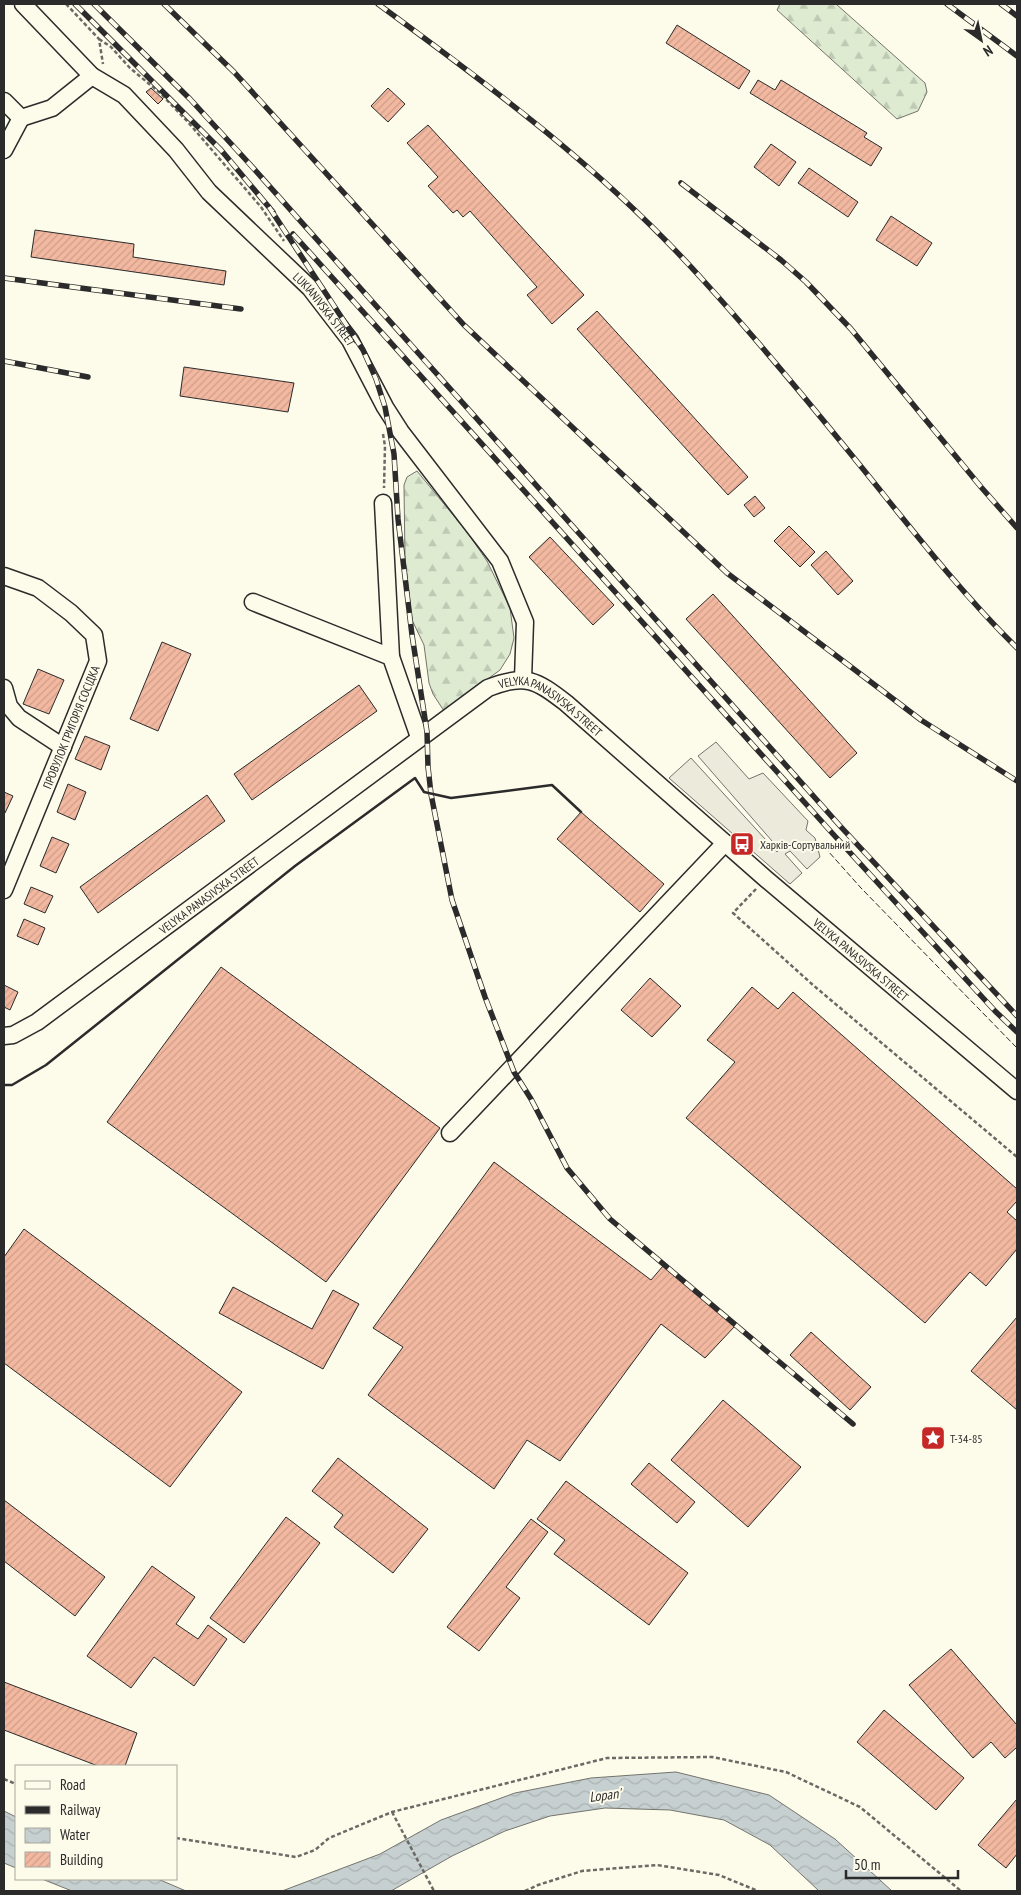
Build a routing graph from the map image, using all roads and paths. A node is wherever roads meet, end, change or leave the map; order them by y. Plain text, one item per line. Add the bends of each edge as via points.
1 (23, 4) edge
2 (66, 4) edge
3 (99, 39) junction
4 (98, 73) junction
5 (4, 102) edge
6 (20, 118) junction
7 (4, 150) edge
8 (287, 244) dead end
9 (382, 429) dead end
10 (383, 503) joint
11 (4, 576) edge
12 (254, 602) dead end
13 (391, 657) junction
14 (523, 679) junction
15 (4, 688) edge
16 (419, 737) junction
17 (63, 747) junction
18 (725, 843) junction
19 (759, 886) dead end
20 (4, 890) edge
21 (4, 1036) edge
22 (1017, 1092) edge
23 (450, 1133) dead end
24 (1017, 1157) edge
25 (392, 1812) junction
26 (178, 1838) edge
27 (434, 1891) edge
28 (525, 1891) edge
29 (758, 1891) edge
30 (961, 1891) edge

1 - 4 street, LUKIANIVSKA STREET
2 - 3 path
3 - 4 path
3 - 8 path via 112,47 193,128 261,207
4 - 6 street via 52,108
4 - 14 street, LUKIANIVSKA STREET via 124,95 176,150 209,192 310,288 350,340 401,432 500,561 525,622
5 - 6 street
6 - 7 street
9 - 10 path via 385,446
10 - 13 street
11 - 17 street, ПРОВУЛОК ГРИГОРІЯ СОСІДКА via 38,588 94,635 98,661
12 - 13 street
13 - 16 street
14 - 16 street, VELYKA PANASIVSKA STREET via 505,681 488,688
14 - 18 street, VELYKA PANASIVSKA STREET via 541,685 566,703
15 - 17 street via 9,706 19,718
16 - 21 street, VELYKA PANASIVSKA STREET via 37,1022 13,1035
17 - 20 street, ПРОВУЛОК ГРИГОРІЯ СОСІДКА
18 - 22 street, VELYKA PANASIVSKA STREET
18 - 23 street
19 - 24 path via 733,913
25 - 26 path via 329,1838 315,1850 296,1857
25 - 27 path
25 - 30 path via 607,1758 712,1757 786,1772 860,1807
28 - 29 path via 582,1871 657,1865 719,1875

